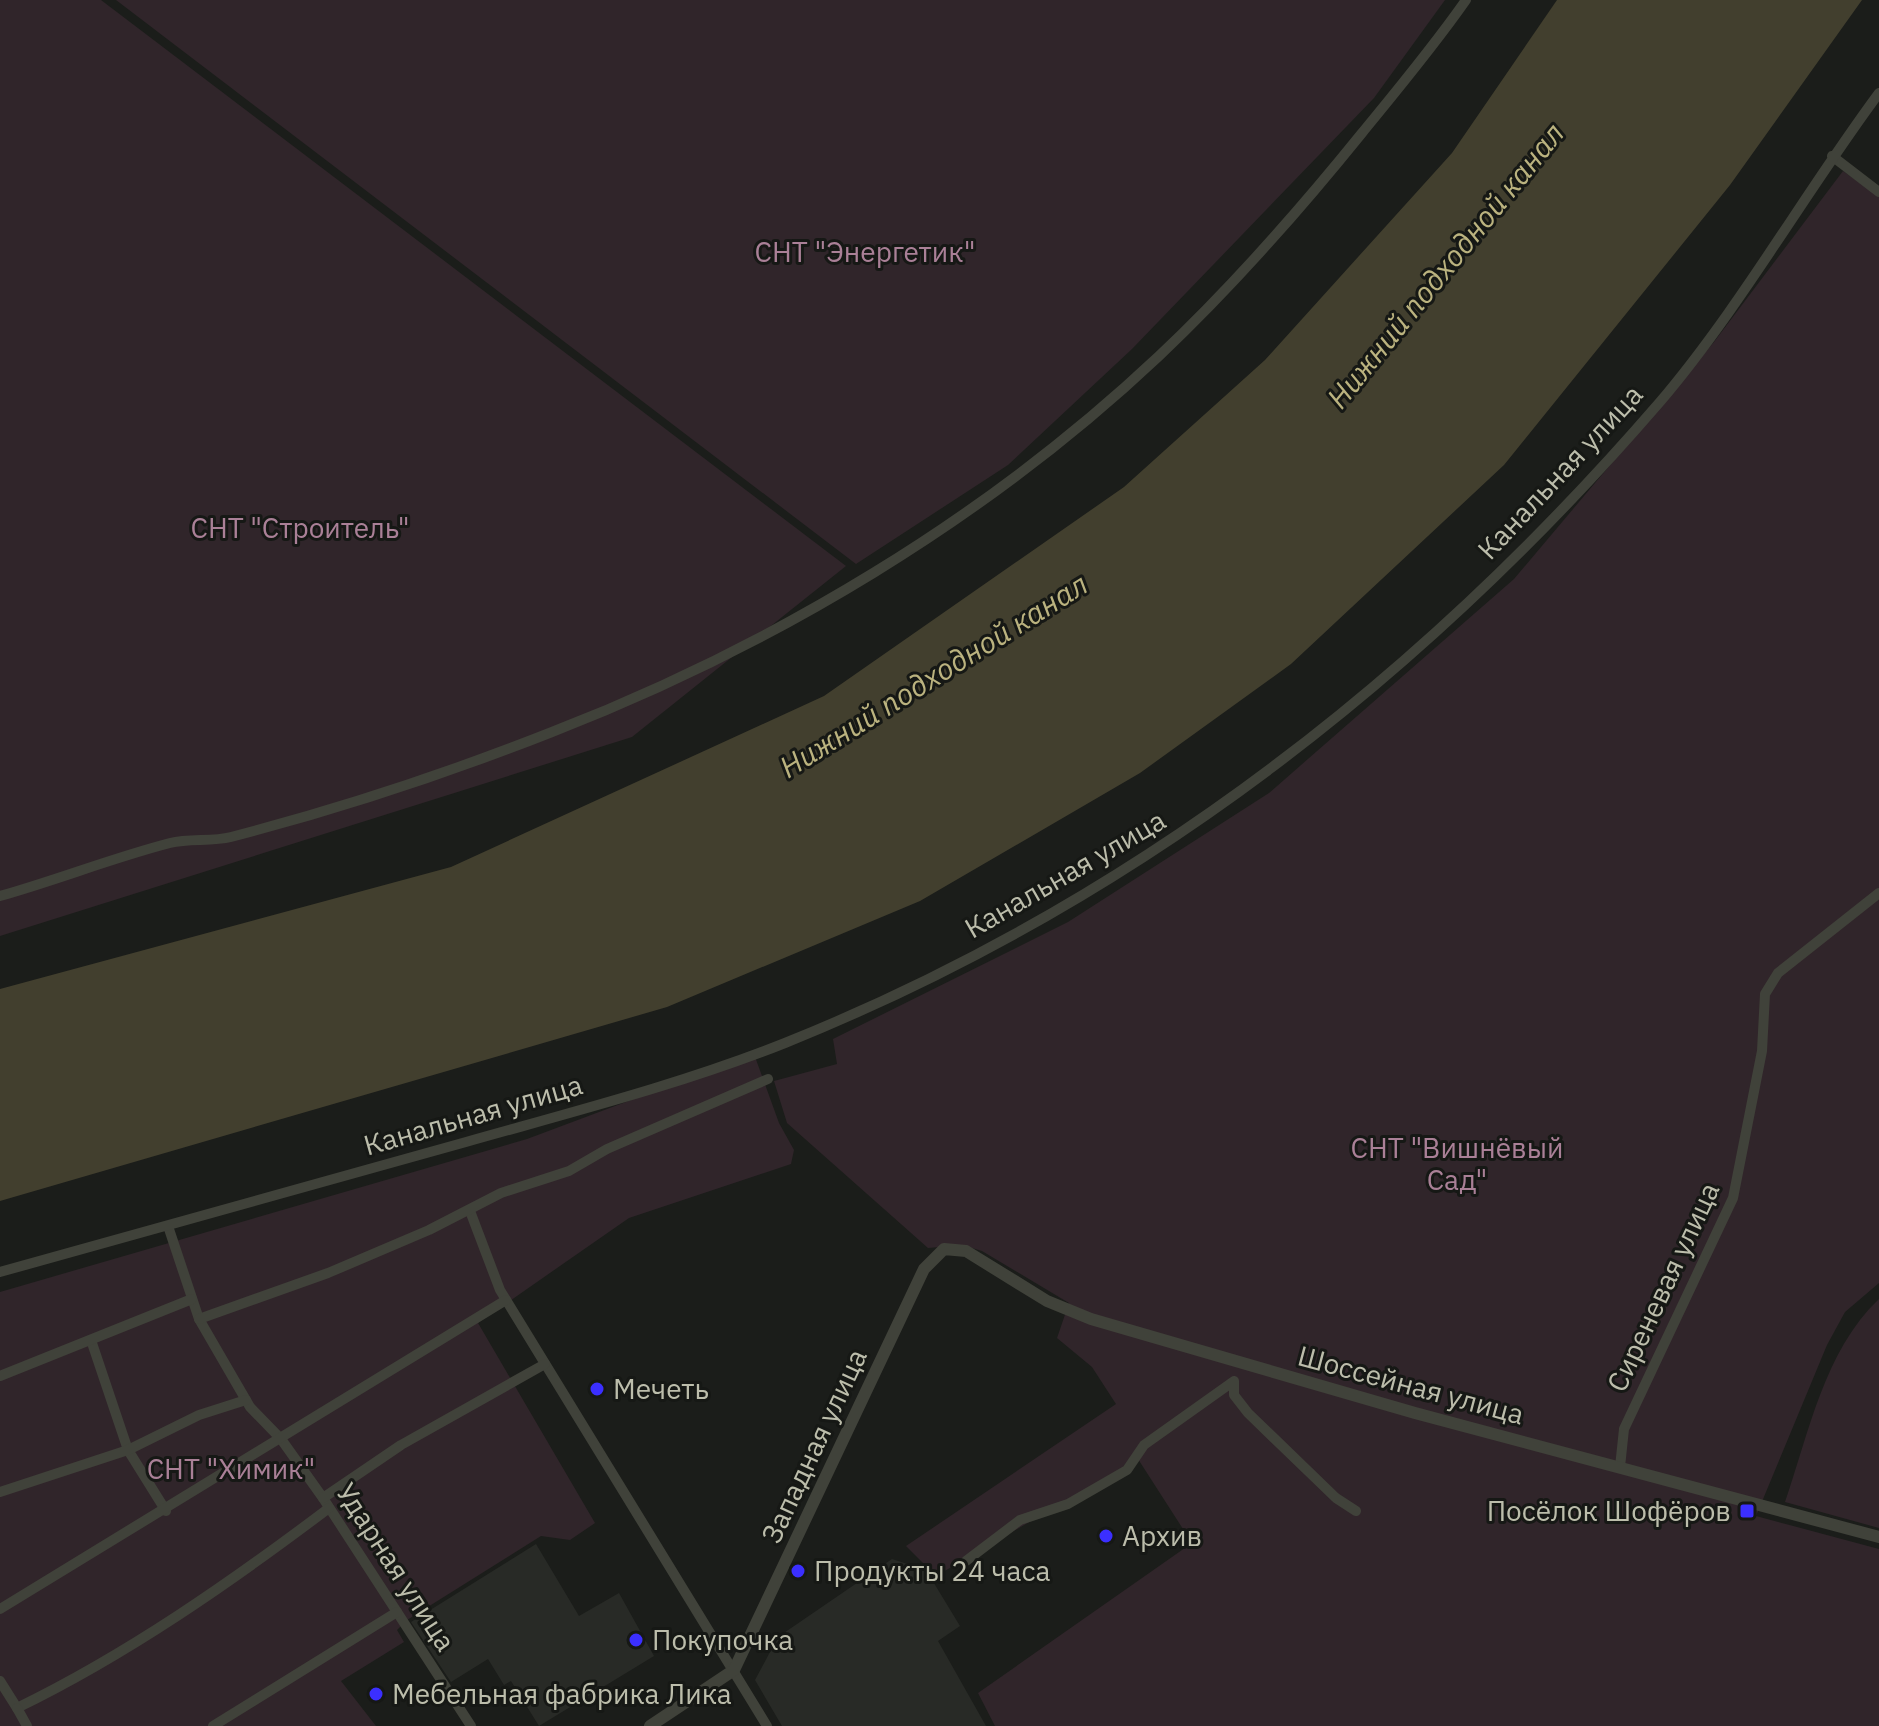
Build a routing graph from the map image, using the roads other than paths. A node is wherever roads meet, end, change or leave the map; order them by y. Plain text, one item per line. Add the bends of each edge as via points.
1 (1466, 0) edge
2 (1879, 93) edge
3 (1832, 156) junction
4 (1879, 192) edge
5 (1879, 893) edge
6 (0, 896) edge
7 (768, 1079) dead end
8 (470, 1211) junction
9 (168, 1226) junction
10 (944, 1249) joint
11 (0, 1272) edge
12 (192, 1299) junction
13 (506, 1300) junction
14 (199, 1319) junction
15 (91, 1340) junction
16 (545, 1364) junction
17 (1242, 1364) junction
18 (0, 1376) edge
19 (1234, 1381) junction
20 (246, 1400) junction
21 (281, 1439) junction
22 (128, 1450) junction
23 (1620, 1467) junction
24 (0, 1492) edge
25 (326, 1503) junction
26 (166, 1511) junction
27 (1356, 1511) dead end
28 (1879, 1537) edge
29 (966, 1561) dead end
30 (0, 1609) edge
31 (397, 1612) junction
32 (734, 1670) junction
33 (0, 1681) edge
34 (17, 1708) junction
35 (27, 1726) edge
36 (213, 1726) edge
37 (471, 1726) edge
38 (650, 1726) edge
39 (767, 1726) edge

1 - 6 street via 1290,222 1157,358 1056,444 887,563 734,649 548,734 237,836 170,843
2 - 3 street, Канальная улица
3 - 4 street
3 - 9 street, Канальная улица via 1665,396 1512,561 1315,736 1150,855 979,954 777,1047 613,1100
5 - 23 street, Сиреневая улица via 1778,973 1766,989 1762,1051 1739,1180 1624,1429
7 - 8 street
8 - 13 street
8 - 14 street via 328,1273
9 - 11 street, Канальная улица
9 - 12 street, Ударная улица
10 - 17 street, Шоссейная улица via 974,1254 1047,1301 1091,1319
10 - 32 street, Западная улица via 924,1269
12 - 14 street, Ударная улица
12 - 15 street
13 - 16 street
13 - 21 street
14 - 20 street, Ударная улица
15 - 18 street
15 - 22 street
16 - 25 street via 401,1445
16 - 32 street
17 - 19 street
17 - 23 street, Шоссейная улица
19 - 27 street via 1234,1395 1248,1413
19 - 29 street via 1144,1445 1127,1470 1068,1504 1020,1520
20 - 21 street, Ударная улица
20 - 22 street via 199,1415
21 - 25 street, Ударная улица
21 - 26 street
22 - 24 street
22 - 26 street
23 - 28 street, Шоссейная улица
25 - 31 street, Ударная улица
25 - 34 street via 251,1566
26 - 30 street
31 - 36 street
31 - 37 street, Ударная улица
32 - 38 street
32 - 39 street
33 - 34 street
34 - 35 street

